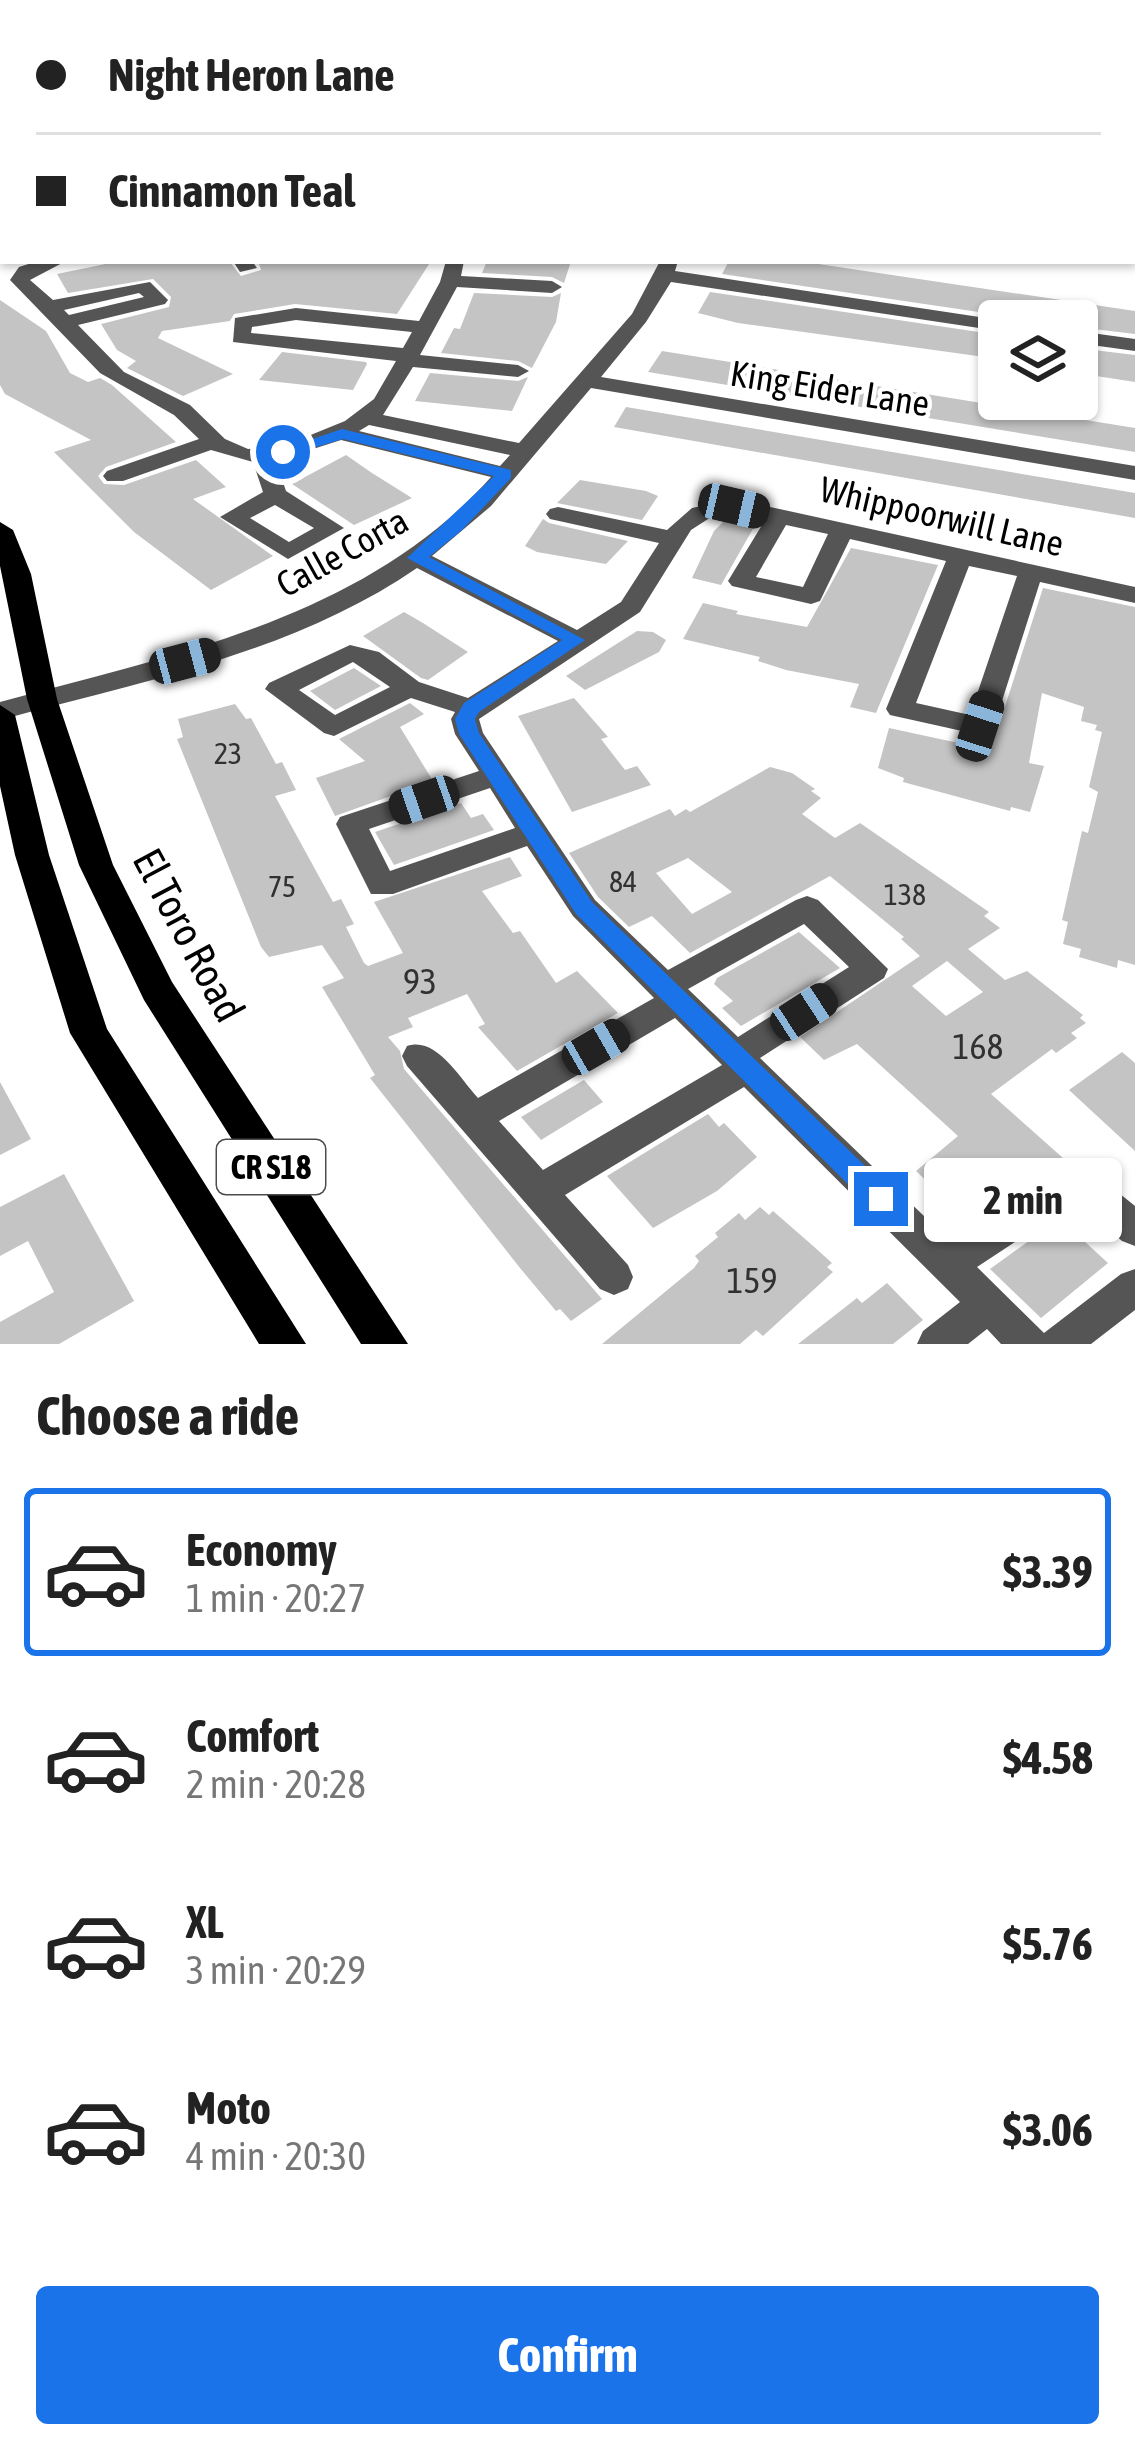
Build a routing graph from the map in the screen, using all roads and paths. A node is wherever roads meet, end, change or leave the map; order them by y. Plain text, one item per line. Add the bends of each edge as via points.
1 (140, 0) edge
2 (188, 0) edge
3 (310, 0) edge
4 (338, 0) edge
5 (668, 268) edge
6 (452, 271) edge
7 (30, 273) edge
8 (552, 287) dead end
9 (978, 321) edge
10 (422, 327) junction
11 (1098, 340) edge
12 (1135, 345) edge
13 (406, 357) junction
14 (518, 371) dead end
15 (586, 381) junction
16 (368, 418) junction
17 (406, 427) junction
18 (342, 434) junction
19 (214, 441) junction
20 (386, 445) junction
21 (524, 451) junction
22 (262, 454) junction
23 (1135, 473) edge
24 (505, 474) junction
25 (115, 476) dead end
26 (276, 495) dead end
27 (558, 514) dead end
28 (779, 517) junction
29 (0, 530) edge
30 (842, 530) junction
31 (674, 539) junction
32 (960, 556) junction
33 (416, 558) junction
34 (1030, 572) junction
35 (1135, 596) edge
36 (576, 640) junction
37 (409, 688) dead end
38 (42, 699) junction
39 (471, 708) junction
40 (0, 713) edge
41 (498, 775) junction
42 (535, 832) junction
43 (671, 994) junction
44 (419, 1056) dead end
45 (741, 1062) junction
46 (473, 1118) junction
47 (539, 1192) junction
48 (1135, 1229) edge
49 (948, 1265) junction
50 (614, 1276) dead end
51 (1135, 1287) edge
52 (988, 1304) junction
53 (284, 1344) edge
54 (386, 1344) edge
55 (937, 1344) edge
56 (1029, 1344) edge
57 (1059, 1344) edge

1 - 2 street
3 - 4 street
5 - 9 street
5 - 15 street, Calle Corta
6 - 8 street
6 - 10 street
7 - 19 street via 85,350 186,412
10 - 13 street
10 - 13 street via 296,314 242,322 240,338
11 - 12 street
13 - 14 street
13 - 16 street
15 - 21 street, Calle Corta
15 - 23 street, King Eider Lane
16 - 17 street
16 - 18 street
17 - 20 street
17 - 21 street
18 - 20 street
18 - 22 street
19 - 22 street via 233,453
19 - 25 street
20 - 24 street
21 - 24 street, Calle Corta
22 - 26 street
24 - 33 street, Calle Corta
27 - 31 street
28 - 30 street, Whippoorwill Lane
28 - 30 street via 741,581 811,596
28 - 31 street, Whippoorwill Lane via 734,506 700,513
29 - 38 main road, El Toro Road / CR S18
30 - 32 street, Whippoorwill Lane
31 - 36 street via 632,607
32 - 34 street, Whippoorwill Lane
32 - 34 street via 900,709 980,726
33 - 36 street
33 - 38 street, Calle Corta via 340,602 225,651
34 - 35 street, Whippoorwill Lane
36 - 39 street
37 - 39 street
38 - 40 street, Calle Corta
38 - 54 main road, El Toro Road / CR S18 via 95,865 157,990
39 - 41 street via 469,734
40 - 53 main road, CR S18 via 32,855 89,1033
41 - 42 street
41 - 42 street via 351,824 382,886
42 - 43 street via 584,908
43 - 45 street
43 - 45 street via 807,908 872,968
43 - 46 street
44 - 46 street
45 - 47 street
45 - 49 street
46 - 47 street
47 - 50 street
48 - 49 street via 1088,1189 1065,1189
49 - 52 street
51 - 57 street
52 - 55 street
52 - 56 street

